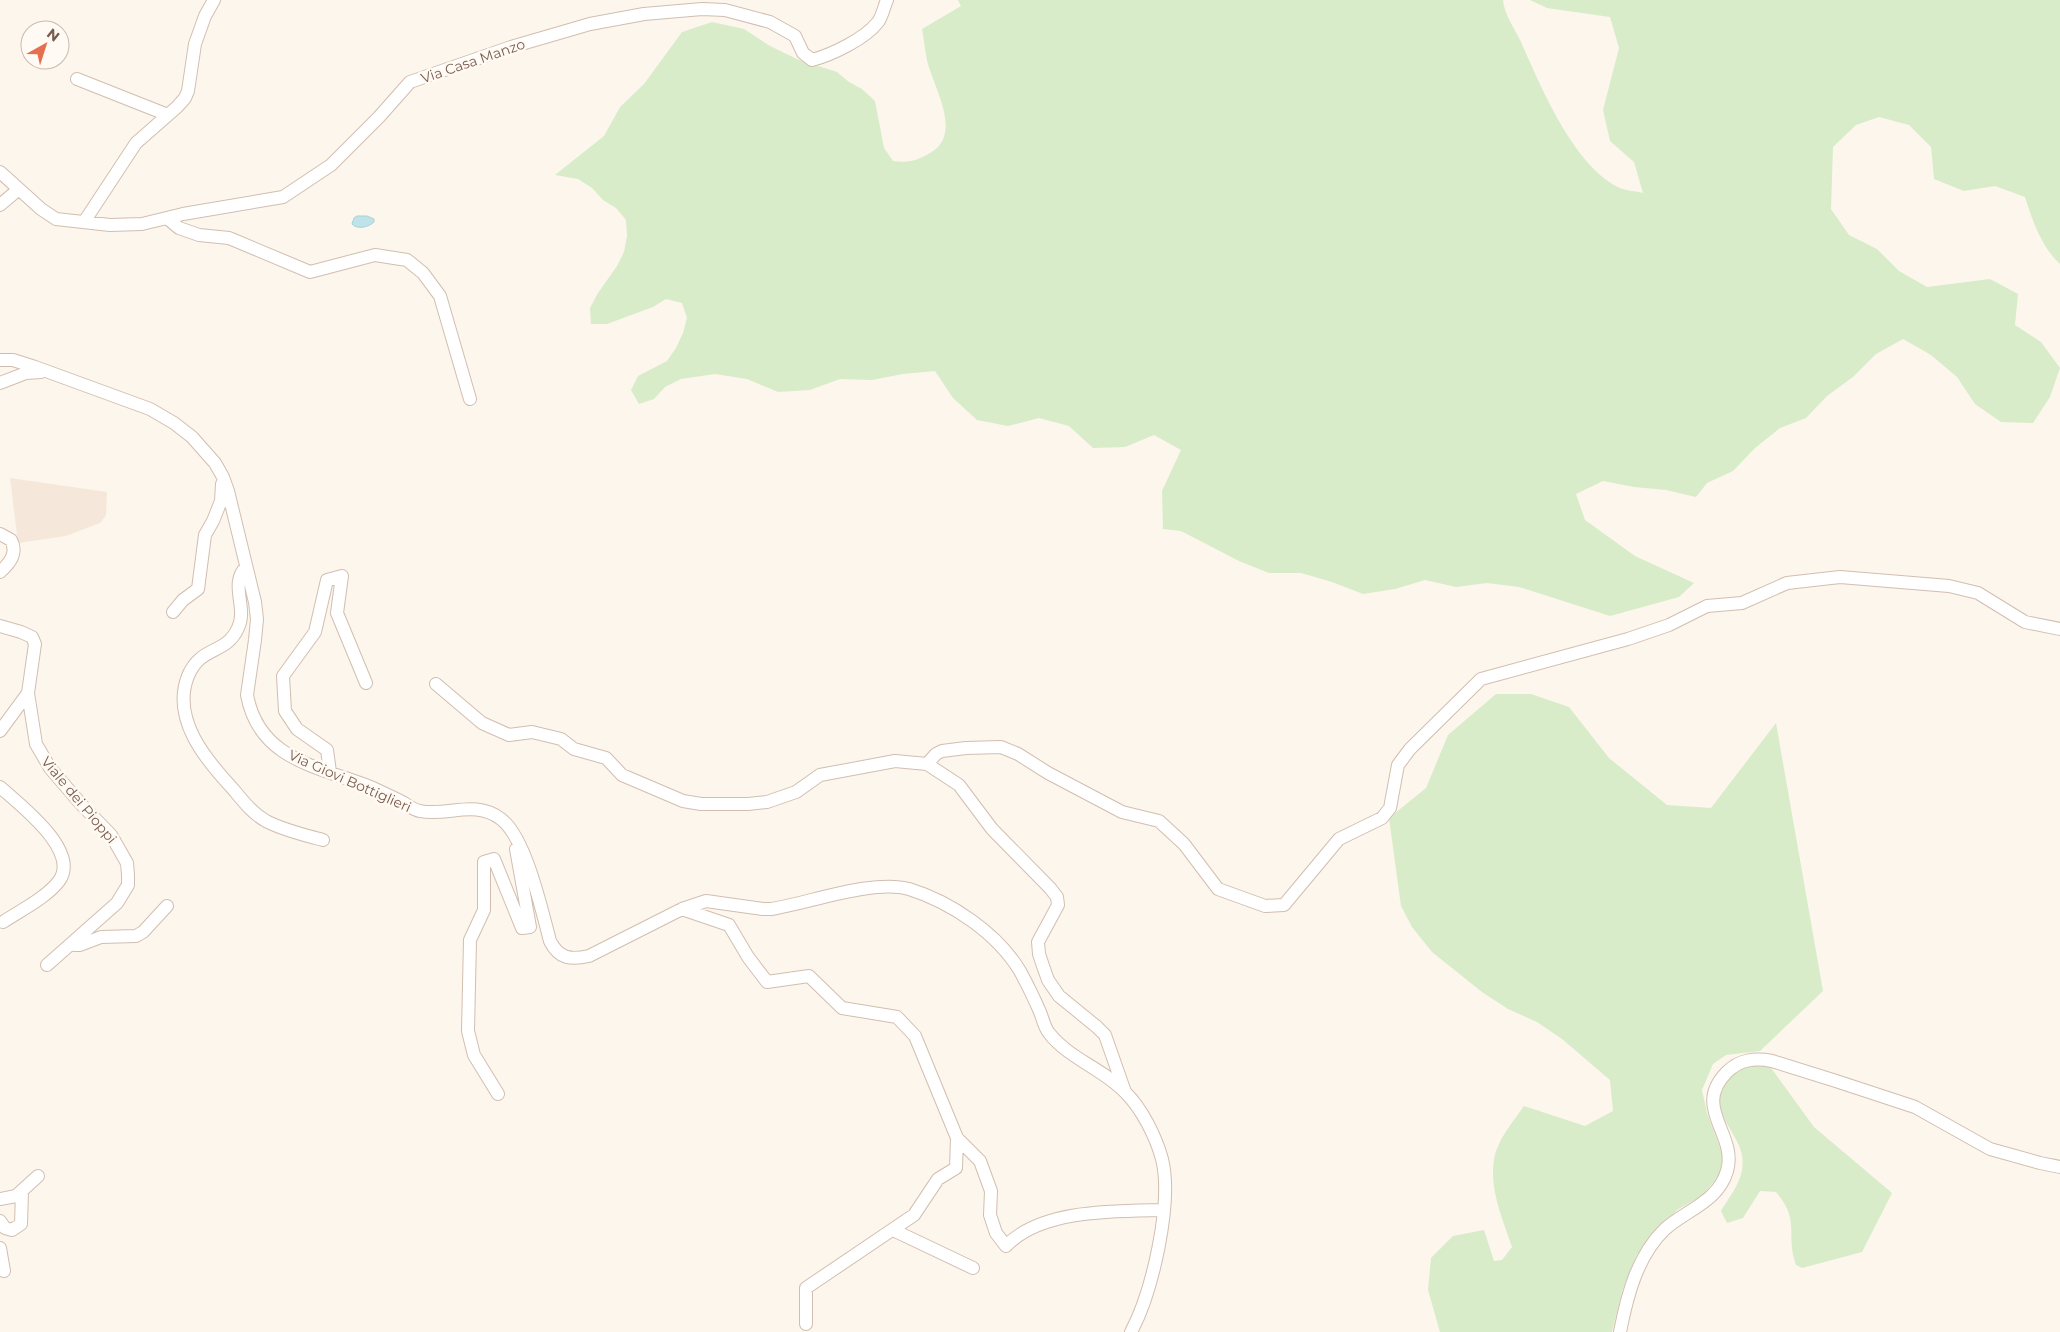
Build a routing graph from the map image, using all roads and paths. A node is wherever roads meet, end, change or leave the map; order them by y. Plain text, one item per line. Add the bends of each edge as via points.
1 (214, 0) edge
2 (714, 0) edge
3 (887, 0) edge
4 (702, 9) junction
5 (78, 79) dead end
6 (168, 115) junction
7 (0, 172) edge
8 (19, 189) junction
9 (0, 205) edge
10 (167, 218) junction
11 (84, 222) junction
12 (0, 360) edge
13 (46, 372) junction
14 (0, 383) edge
15 (470, 399) dead end
16 (223, 477) junction
17 (0, 534) edge
18 (246, 568) junction
19 (0, 572) edge
20 (173, 612) dead end
21 (0, 626) edge
22 (2060, 629) edge
23 (366, 683) dead end
24 (436, 684) dead end
25 (28, 693) junction
26 (0, 731) edge
27 (927, 764) junction
28 (330, 772) junction
29 (0, 787) edge
30 (513, 835) junction
31 (323, 840) dead end
32 (167, 906) dead end
33 (682, 909) junction
34 (3, 922) dead end
35 (72, 945) junction
36 (47, 965) dead end
37 (1126, 1092) junction
38 (498, 1094) dead end
39 (957, 1138) junction
40 (2060, 1167) edge
41 (38, 1176) dead end
42 (22, 1192) junction
43 (0, 1199) edge
44 (1163, 1210) junction
45 (0, 1221) edge
46 (893, 1230) junction
47 (0, 1248) edge
48 (973, 1268) dead end
49 (4, 1272) dead end
50 (806, 1324) dead end
51 (1130, 1332) edge
52 (1620, 1332) edge

1 - 6 street via 195,44 188,91 181,104
2 - 4 street
3 - 4 street, Via Casa Manzo via 878,22 854,42 812,60 803,54 795,36 770,22 725,10
4 - 10 street, Via Casa Manzo via 644,14 590,24 410,82 331,165 283,197
5 - 6 street
6 - 11 street via 136,143
7 - 8 street, Via Casa Manzo
8 - 9 street
8 - 11 street, Via Casa Manzo via 56,219
10 - 11 street, Via Casa Manzo via 142,224
10 - 15 street via 179,228 199,235 230,238 310,272 375,255 407,260 423,273 440,296
12 - 13 street via 13,360
13 - 14 street via 26,373
13 - 16 street, Via Giovi Bottiglieri via 150,409 166,418 192,437
16 - 18 street, Via Giovi Bottiglieri
16 - 20 street via 221,501 206,535 198,589
17 - 19 street via 11,540 14,551
18 - 28 street, Via Giovi Bottiglieri via 257,619 247,695 252,716 264,734 289,757
18 - 31 street via 240,573 238,583 242,613 238,628 229,642 201,656 196,662 185,686 186,716 210,764 254,813 276,826
21 - 25 street, Viale dei Pioppi via 32,637 35,644
22 - 27 street via 2025,622 1978,593 1949,586 1840,577 1787,583 1742,603 1707,606 1669,625 1628,639 1480,679 1398,765 1390,808 1382,818 1339,839 1284,905 1265,906 1218,889 1184,844 1159,821 1122,812 1001,747 942,750
23 - 28 street via 337,612 342,576 327,580 315,632 283,676 285,711 297,729 327,750
24 - 27 street via 482,723 510,735 532,732 560,739 574,749 606,758 622,775 701,804 767,802 792,794 820,775 894,761
25 - 26 street
25 - 35 street, Viale dei Pioppi via 36,744 42,756 111,835 127,863 128,885 117,903
27 - 37 street via 959,785 992,829 1056,897 1058,906 1038,942 1048,980 1059,996 1105,1035
28 - 30 street, Via Giovi Bottiglieri via 391,796 418,811 464,809 492,814 501,819
29 - 34 street via 54,840 62,855 64,869 52,888
30 - 33 street, Via Giovi Bottiglieri via 531,872 550,941 562,956 589,956
30 - 38 street via 530,927 522,928 494,859 484,862 484,910 470,940 468,1031 474,1055
32 - 35 street, Viale dei Pioppi via 136,936 101,937
33 - 37 street, Via Giovi Bottiglieri via 706,901 763,910 880,886 903,888 927,896 957,912 995,942 1019,970 1047,1031
33 - 39 street via 729,925 767,982 809,976 842,1008 898,1017 915,1036
35 - 36 street, Viale dei Pioppi
37 - 44 street, Via Giovi Bottiglieri via 1162,1159
39 - 44 street via 980,1161 992,1191 990,1215 996,1233 1006,1246 1016,1236 1042,1223 1103,1211
39 - 46 street via 956,1168 938,1179 914,1215
40 - 52 street via 1990,1149 1914,1108 1836,1080 1772,1061 1743,1061 1723,1076 1713,1096 1713,1112 1727,1149 1727,1173 1706,1202 1665,1230 1648,1250 1635,1276
41 - 42 street
42 - 43 street
42 - 45 street via 21,1224 12,1230 5,1228
44 - 51 street, Via Giovi Bottiglieri via 1158,1253 1148,1291
46 - 48 street
46 - 50 street via 806,1288
47 - 49 street

